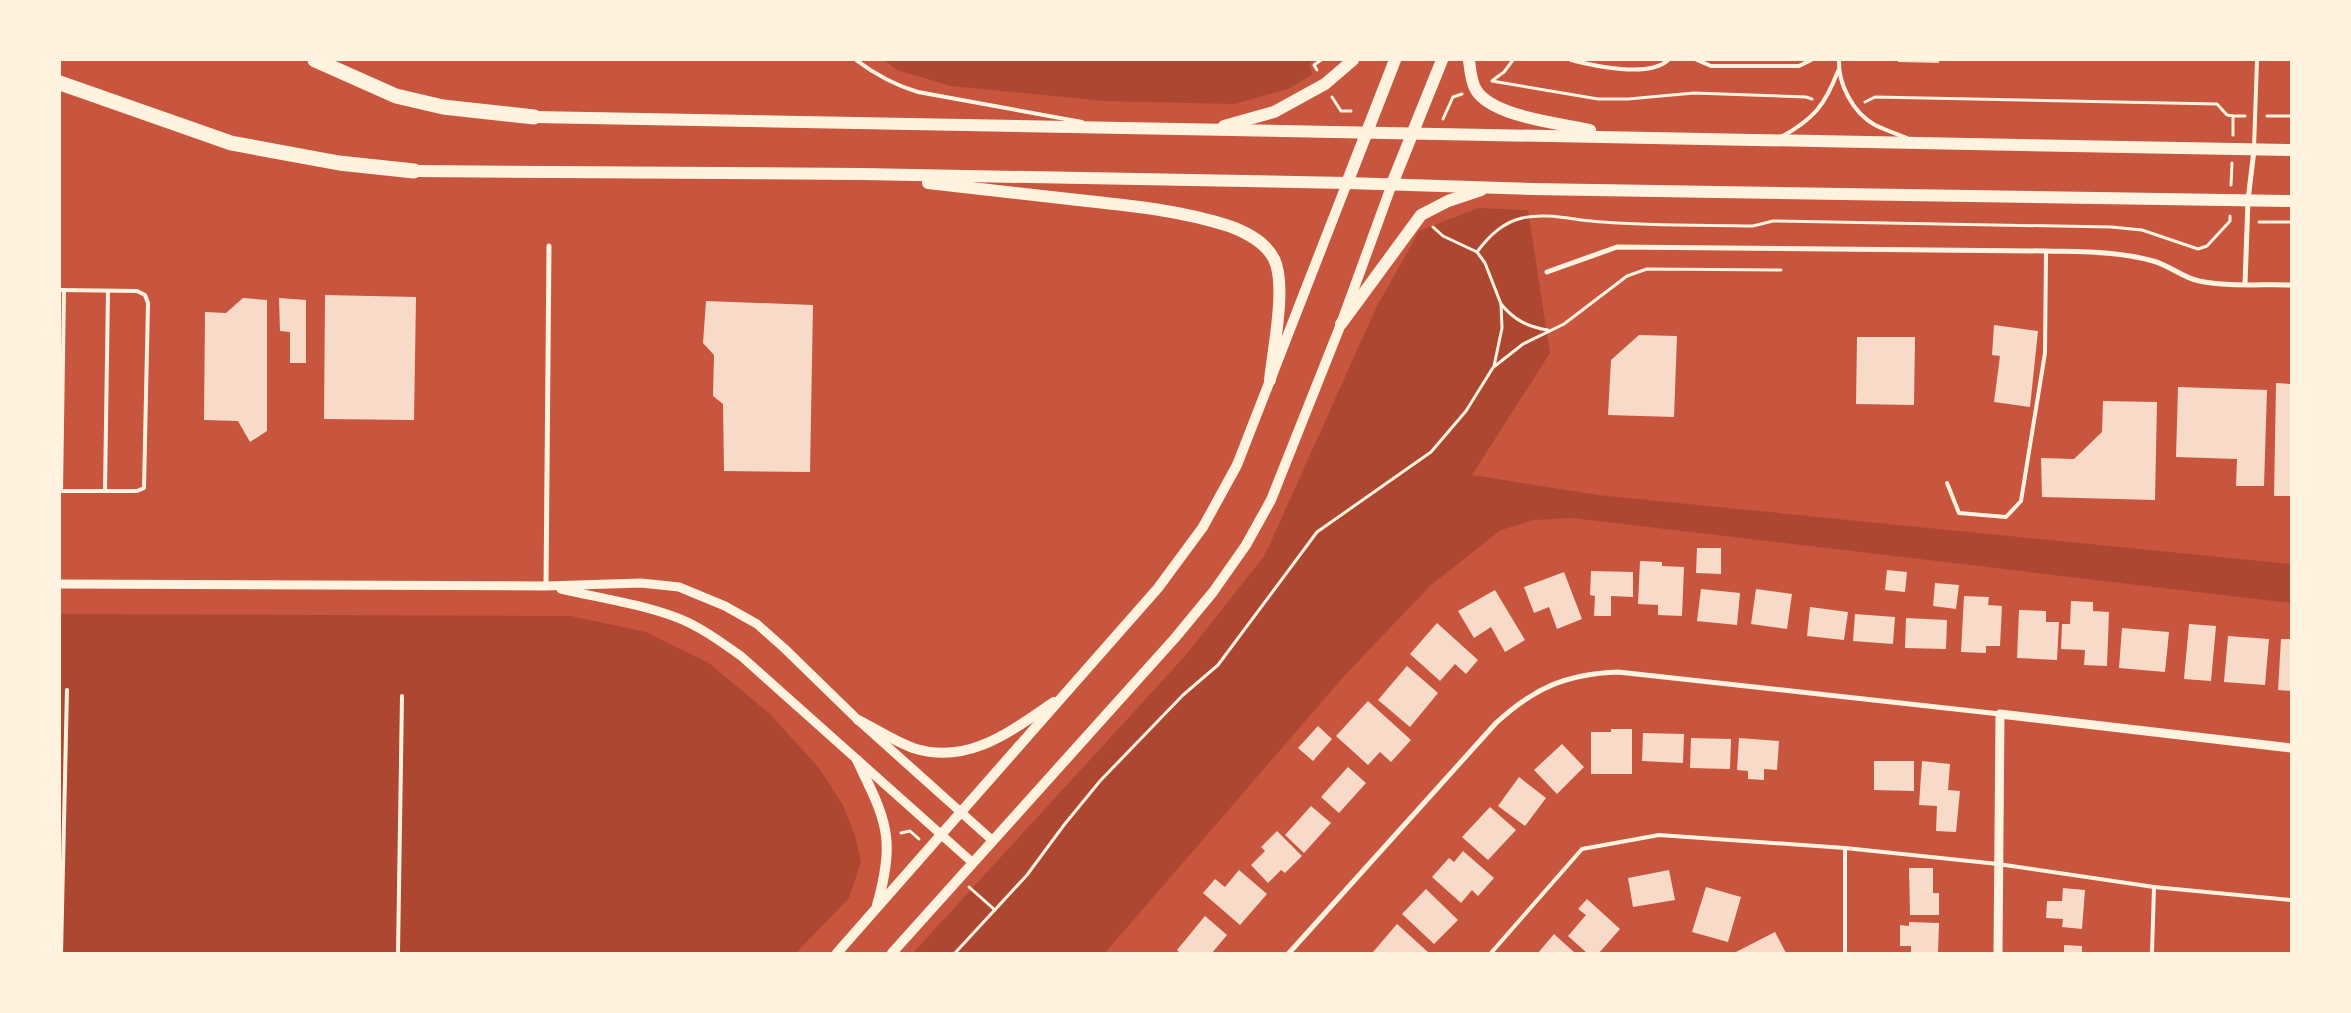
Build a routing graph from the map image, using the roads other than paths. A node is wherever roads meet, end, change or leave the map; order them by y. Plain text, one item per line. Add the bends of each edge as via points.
1 (315, 60) edge
2 (856, 60) edge
3 (1354, 60) edge
4 (1396, 60) edge
5 (1442, 60) edge
6 (1469, 60) edge
7 (1571, 60) edge
8 (1668, 60) edge
9 (1697, 60) edge
10 (1811, 60) edge
11 (1839, 60) edge
12 (2257, 60) edge
13 (1838, 71) junction
14 (60, 84) edge
15 (534, 117) joint
16 (1123, 128) junction
17 (1212, 130) junction
18 (1366, 132) junction
19 (1413, 134) junction
20 (1614, 136) junction
21 (1774, 141) junction
22 (1922, 144) junction
23 (2254, 149) junction
24 (2291, 150) edge
25 (414, 171) joint
26 (861, 174) junction
27 (1347, 183) junction
28 (1392, 184) junction
29 (1490, 187) junction
30 (2248, 200) junction
31 (2291, 201) edge
32 (549, 246) dead end
33 (2046, 251) junction
34 (1547, 272) dead end
35 (2245, 284) junction
36 (2291, 285) edge
37 (62, 290) edge
38 (108, 291) junction
39 (1341, 324) junction
40 (1270, 380) junction
41 (1947, 483) dead end
42 (61, 491) edge
43 (105, 491) junction
44 (60, 584) edge
45 (546, 586) junction
46 (67, 690) dead end
47 (1067, 694) junction
48 (402, 696) dead end
49 (2000, 714) junction
50 (858, 720) junction
51 (2291, 748) edge
52 (60, 750) edge
53 (66, 750) junction
54 (857, 760) junction
55 (961, 813) junction
56 (942, 835) junction
57 (993, 841) junction
58 (1845, 848) junction
59 (973, 863) junction
60 (1998, 864) junction
61 (62, 871) edge
62 (2154, 887) junction
63 (2291, 900) edge
64 (876, 909) junction
65 (61, 953) edge
66 (398, 953) edge
67 (838, 953) edge
68 (892, 953) edge
69 (1289, 953) edge
70 (1491, 953) edge
71 (1845, 953) edge
72 (1998, 953) edge
73 (2152, 953) edge

1 - 15 highway via 396,96 443,107
2 - 16 lane via 892,83 918,92
3 - 17 main road via 1325,84 1274,112
4 - 18 main road
5 - 19 main road
6 - 20 main road via 1475,89 1489,103 1509,113
7 - 8 lane via 1596,66 1644,69 1655,68
9 - 10 lane via 1710,66 1799,66
11 - 13 lane
12 - 23 lane
13 - 21 lane via 1825,102 1815,115
13 - 22 lane via 1848,96 1866,119
14 - 25 highway via 231,143 339,163
15 - 16 main road
16 - 17 main road
17 - 18 main road
18 - 19 main road
18 - 27 main road
19 - 20 main road
19 - 28 main road
20 - 21 main road
21 - 22 main road
22 - 23 main road
23 - 24 main road
23 - 30 street
25 - 26 main road
26 - 27 main road
26 - 40 main road via 1133,206 1206,220 1250,236 1265,247 1274,260 1279,282
27 - 28 main road
27 - 40 main road
28 - 29 main road
28 - 39 main road
29 - 30 main road
29 - 39 main road via 1448,201 1421,215
30 - 31 main road
30 - 35 street
32 - 45 street
33 - 34 street via 1617,247
33 - 35 street via 2136,257 2171,267 2196,281
33 - 41 lane via 2045,353 2021,501 2006,517 1959,513
35 - 36 street
37 - 38 lane
37 - 42 lane
38 - 43 lane
38 - 43 lane via 137,291 145,295 148,303 144,488 138,491
39 - 57 main road via 1283,475 1246,545 1175,638
40 - 47 main road via 1237,465 1203,526 1158,588
42 - 43 lane
44 - 45 street
45 - 50 street via 641,583 679,587 703,596 757,624
45 - 54 street via 648,608 711,634 741,656
46 - 53 lane
47 - 50 main road via 1000,739 970,751 936,752 912,747
47 - 55 main road
48 - 66 lane
49 - 51 street
49 - 60 street
49 - 69 street via 1618,672 1567,678 1527,697 1496,723
50 - 55 street
52 - 53 lane
53 - 61 lane
54 - 56 street
54 - 64 main road via 879,809 886,836 884,874
55 - 56 main road
55 - 57 street
56 - 59 street
56 - 64 main road
57 - 59 main road
58 - 60 lane
58 - 70 lane via 1659,835 1582,849
58 - 71 lane
59 - 68 main road
60 - 62 lane
60 - 72 street
61 - 65 lane
62 - 63 lane
62 - 73 lane
64 - 67 main road

